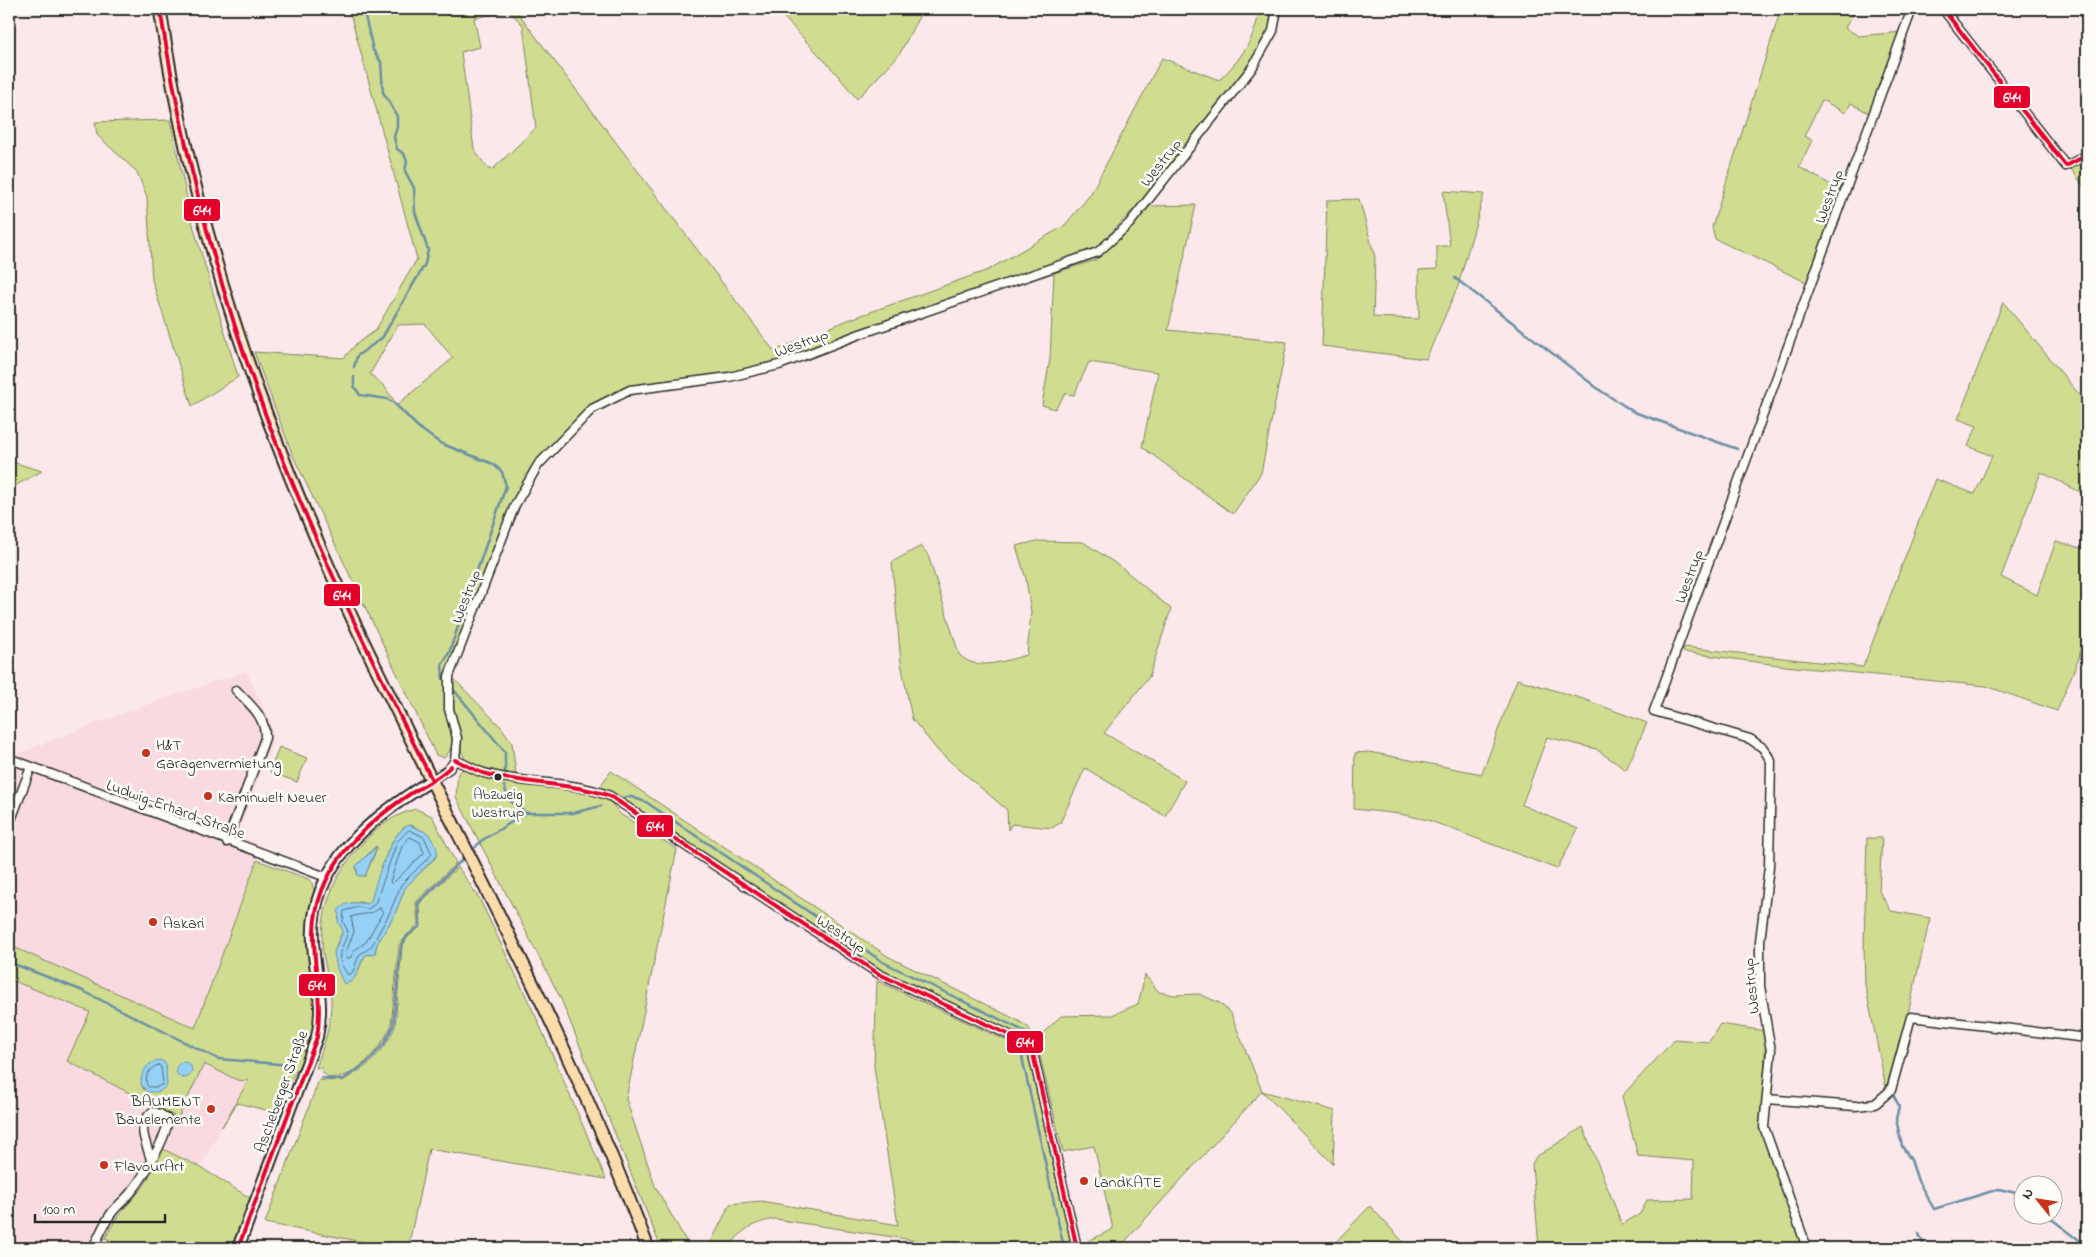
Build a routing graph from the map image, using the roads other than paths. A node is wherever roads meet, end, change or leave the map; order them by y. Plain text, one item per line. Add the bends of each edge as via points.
1 (160, 9) edge
2 (1277, 9) edge
3 (1912, 9) edge
4 (1943, 9) edge
5 (2087, 155) edge
6 (236, 690) dead end
7 (455, 760) junction
8 (16, 761) dead end
9 (31, 767) junction
10 (432, 780) junction
11 (9, 825) edge
12 (227, 842) junction
13 (326, 878) junction
14 (2087, 1038) edge
15 (1766, 1099) junction
16 (151, 1160) junction
17 (93, 1248) edge
18 (238, 1248) edge
19 (648, 1248) edge
20 (1077, 1248) edge
21 (1808, 1248) edge

1 - 10 main road via 197,198 265,414 334,578
2 - 7 street, Westrup via 1272,32 1252,68 1130,224 1098,252 779,365 729,377 630,390 592,408 538,465 515,505 449,676 449,709 457,738
3 - 15 street, Westrup via 1654,711 1750,739 1763,748 1770,761 1769,867 1760,941 1760,986 1771,1051
4 - 5 street via 2066,166
6 - 12 street via 261,718 265,725 265,738
7 - 10 street via 449,769
7 - 20 street, Westrup via 498,776 594,789 610,796 879,974 1031,1045
8 - 9 street, Ludwig-Erhard-Straße
9 - 11 street
9 - 12 street, Ludwig-Erhard-Straße
10 - 13 street, Ascheberger Straße via 363,829
10 - 19 main road via 574,1070
12 - 13 street, Ludwig-Erhard-Straße
13 - 18 street, Ascheberger Straße via 313,929 322,1003 317,1037
14 - 15 street via 1910,1017 1891,1090 1875,1104 1855,1106
15 - 21 street, Westrup via 1764,1126 1767,1138
16 - 16 street via 168,1123 156,1112 147,1118 142,1133
16 - 17 street via 138,1184 108,1219

